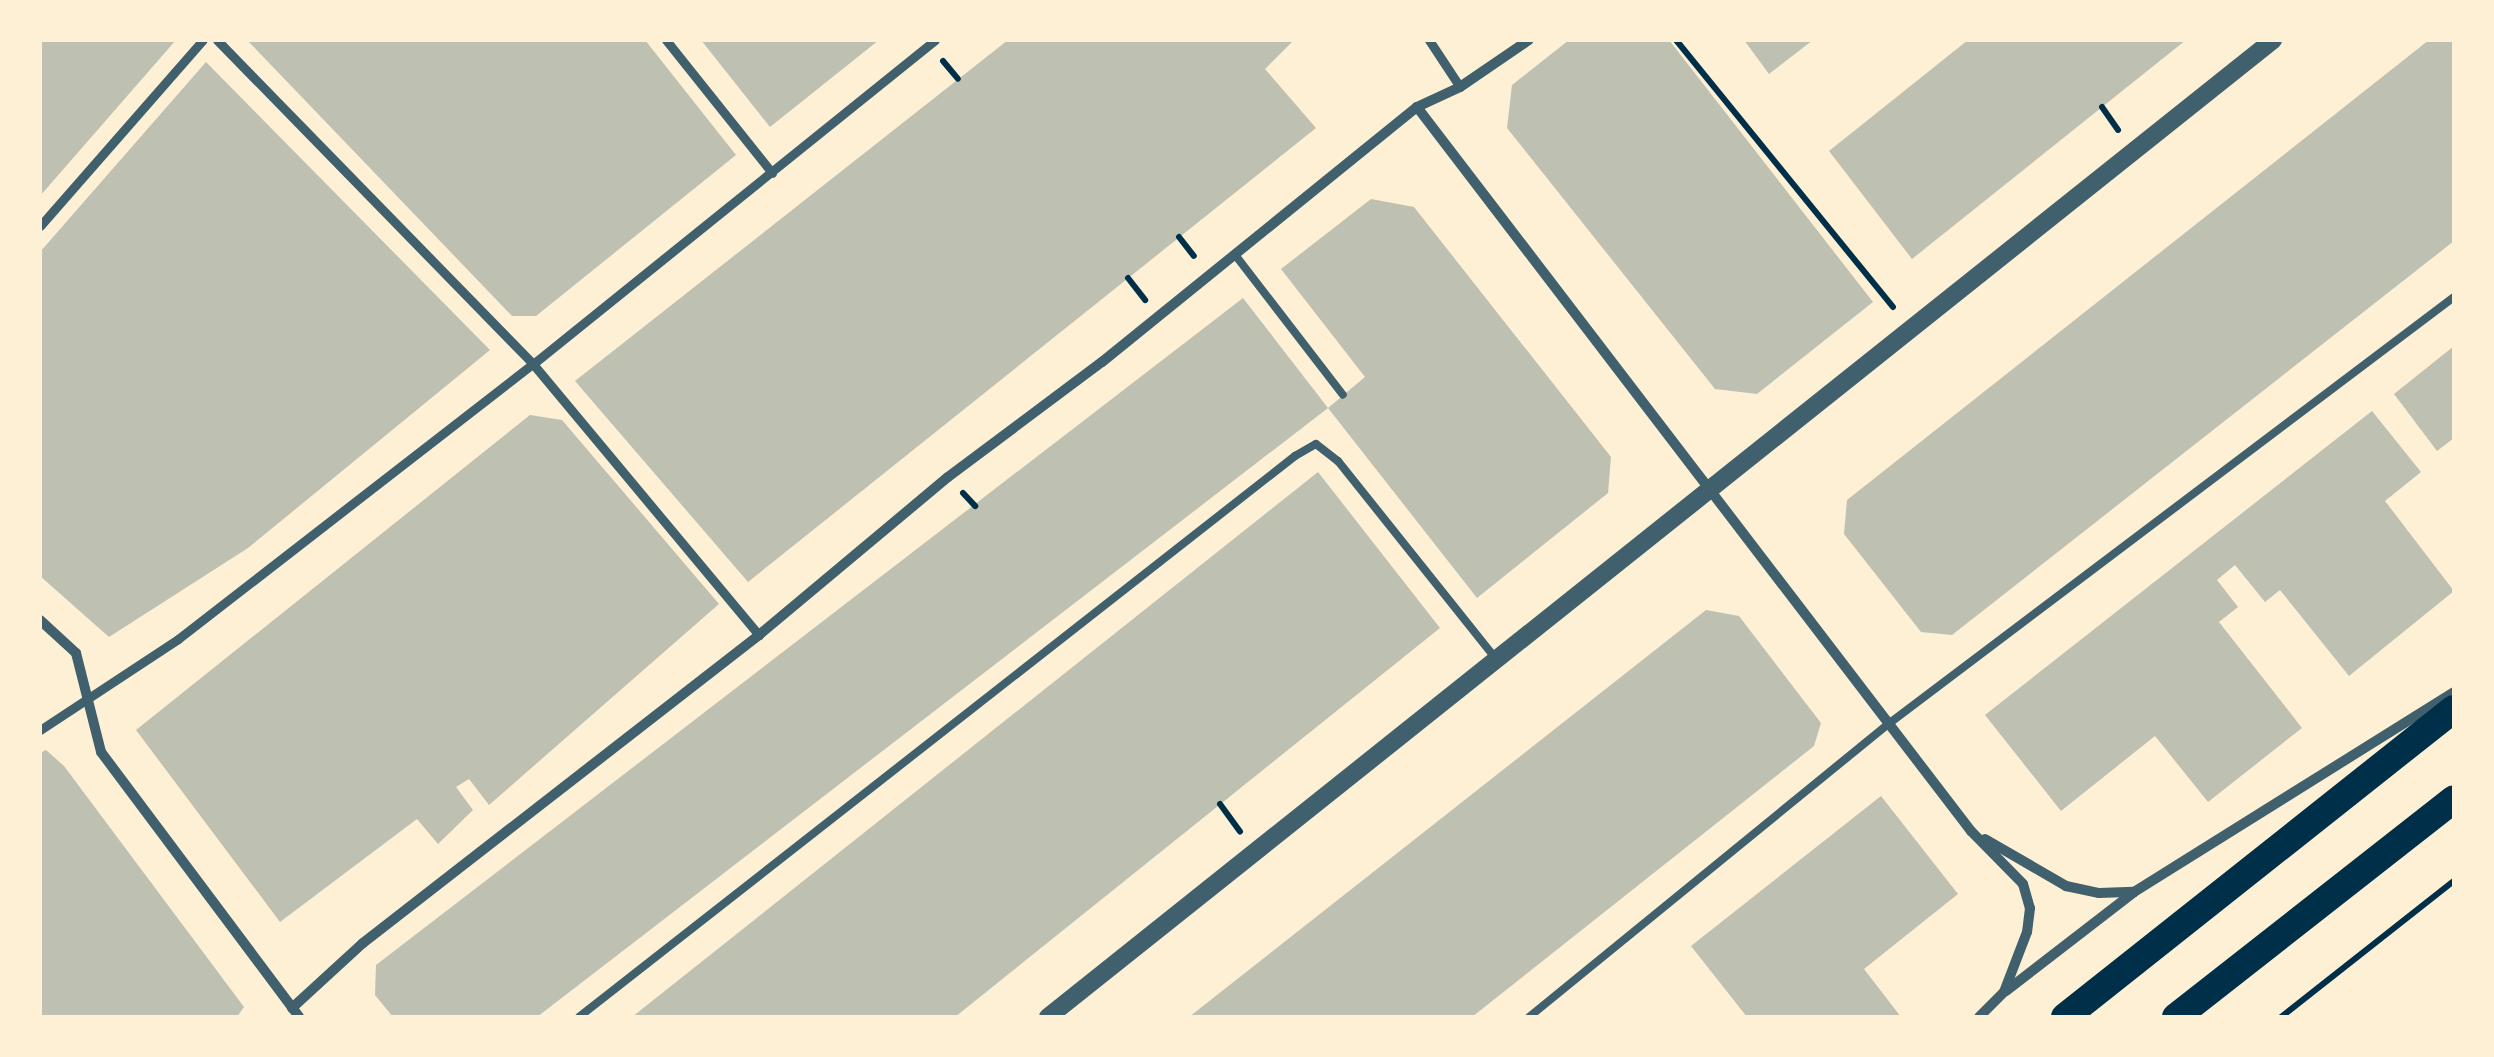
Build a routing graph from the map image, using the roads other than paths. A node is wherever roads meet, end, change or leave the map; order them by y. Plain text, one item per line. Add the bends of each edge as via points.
1 (202, 40) edge
2 (218, 40) edge
3 (666, 40) edge
4 (935, 40) edge
5 (1429, 40) edge
6 (1529, 40) edge
7 (2273, 40) edge
8 (1460, 87) junction
9 (1416, 107) junction
10 (772, 173) junction
11 (40, 226) edge
12 (1236, 256) junction
13 (2454, 297) edge
14 (533, 364) junction
15 (1343, 396) dead end
16 (1707, 491) junction
17 (40, 620) edge
18 (759, 635) junction
19 (1496, 659) junction
20 (2454, 692) edge
21 (89, 702) junction
22 (2454, 709) edge
23 (1891, 722) junction
24 (40, 730) edge
25 (2454, 799) edge
26 (1971, 832) junction
27 (2134, 892) junction
28 (2004, 992) junction
29 (292, 1014) edge
30 (578, 1017) edge
31 (1048, 1017) edge
32 (1528, 1017) edge
33 (1980, 1017) edge
34 (2065, 1017) edge
35 (2176, 1017) edge

1 - 11 street
2 - 14 street
3 - 10 street
4 - 10 street
5 - 8 street
6 - 8 street
7 - 16 street
8 - 9 street
9 - 12 street
9 - 16 street
10 - 14 street
12 - 15 lane
12 - 18 street via 948,478
13 - 23 lane
14 - 18 street
14 - 21 street
16 - 19 street
16 - 23 street
17 - 21 street via 76,653
18 - 29 street via 363,943
19 - 30 lane via 1338,460 1316,444
19 - 31 street
20 - 27 street
21 - 24 street
21 - 29 street via 101,752
22 - 34 highway
23 - 26 street
23 - 32 lane
25 - 35 highway
26 - 27 street via 2066,886
26 - 28 street via 2023,884 2030,908
27 - 28 street
28 - 33 street

